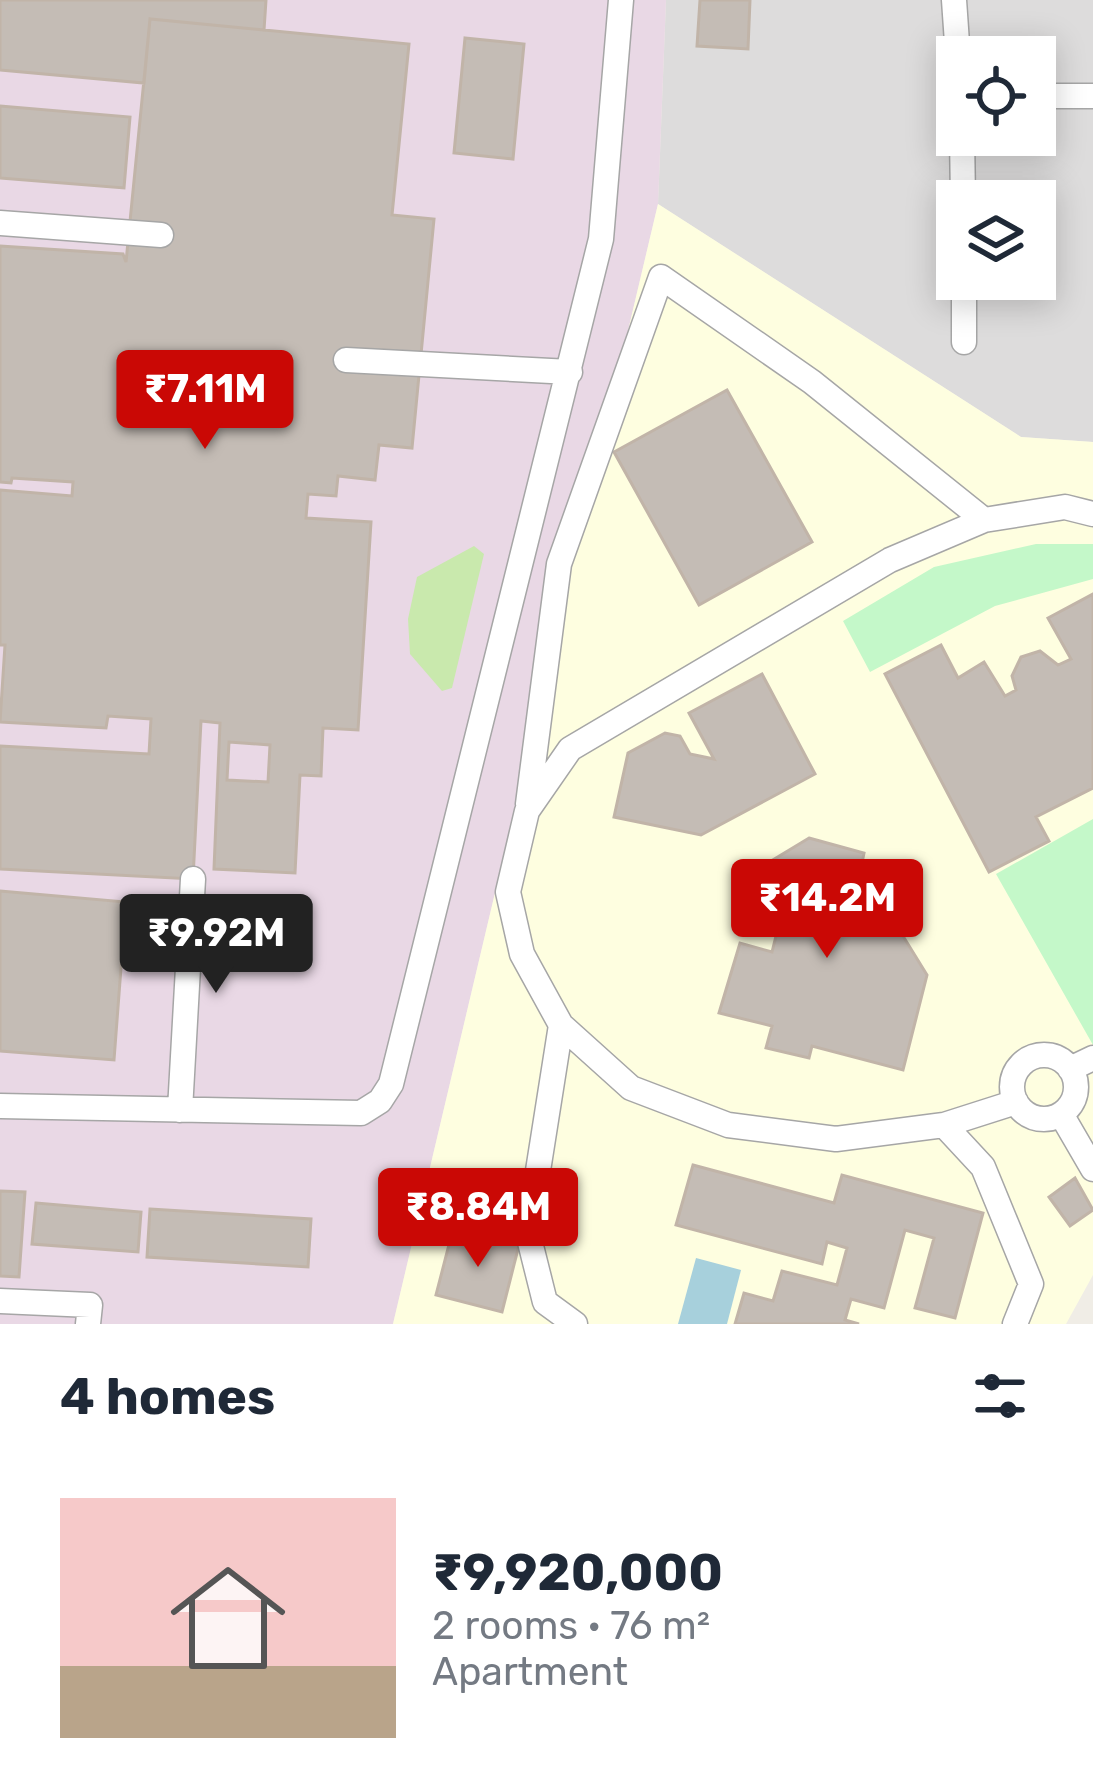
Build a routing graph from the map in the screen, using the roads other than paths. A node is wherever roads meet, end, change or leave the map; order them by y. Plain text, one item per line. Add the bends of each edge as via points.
1 (621, 0) edge
2 (954, 0) edge
3 (957, 36) edge
4 (1056, 96) edge
5 (1093, 96) edge
6 (0, 223) edge
7 (161, 235) dead end
8 (964, 300) edge
9 (964, 342) dead end
10 (346, 360) dead end
11 (570, 372) junction
12 (1093, 514) edge
13 (984, 520) junction
14 (527, 811) junction
15 (193, 879) dead end
16 (561, 1025) junction
17 (1082, 1063) edge
18 (1016, 1102) junction
19 (0, 1106) edge
20 (180, 1110) junction
21 (1061, 1114) junction
22 (944, 1125) junction
23 (1084, 1133) edge
24 (1093, 1169) edge
25 (0, 1301) edge
26 (88, 1324) edge
27 (575, 1324) edge
28 (1015, 1324) edge

1 - 11 street via 602,238
2 - 3 street
4 - 5 street
6 - 7 street
8 - 9 street
10 - 11 street
11 - 20 street via 391,1084 361,1113
12 - 13 street via 1065,507
13 - 14 street via 890,560 570,749
13 - 14 street via 812,382 661,277 559,564
14 - 16 street via 508,892 522,954
15 - 20 street
16 - 22 street via 632,1088 728,1125 836,1139
16 - 27 street via 528,1234 545,1302
17 - 18 street via 1032,1058 1017,1071
17 - 21 street via 1074,1099
18 - 21 street via 1041,1119
18 - 22 street
19 - 20 street
21 - 23 street
22 - 28 street via 983,1167 1031,1284
23 - 24 street
25 - 26 street via 90,1305

